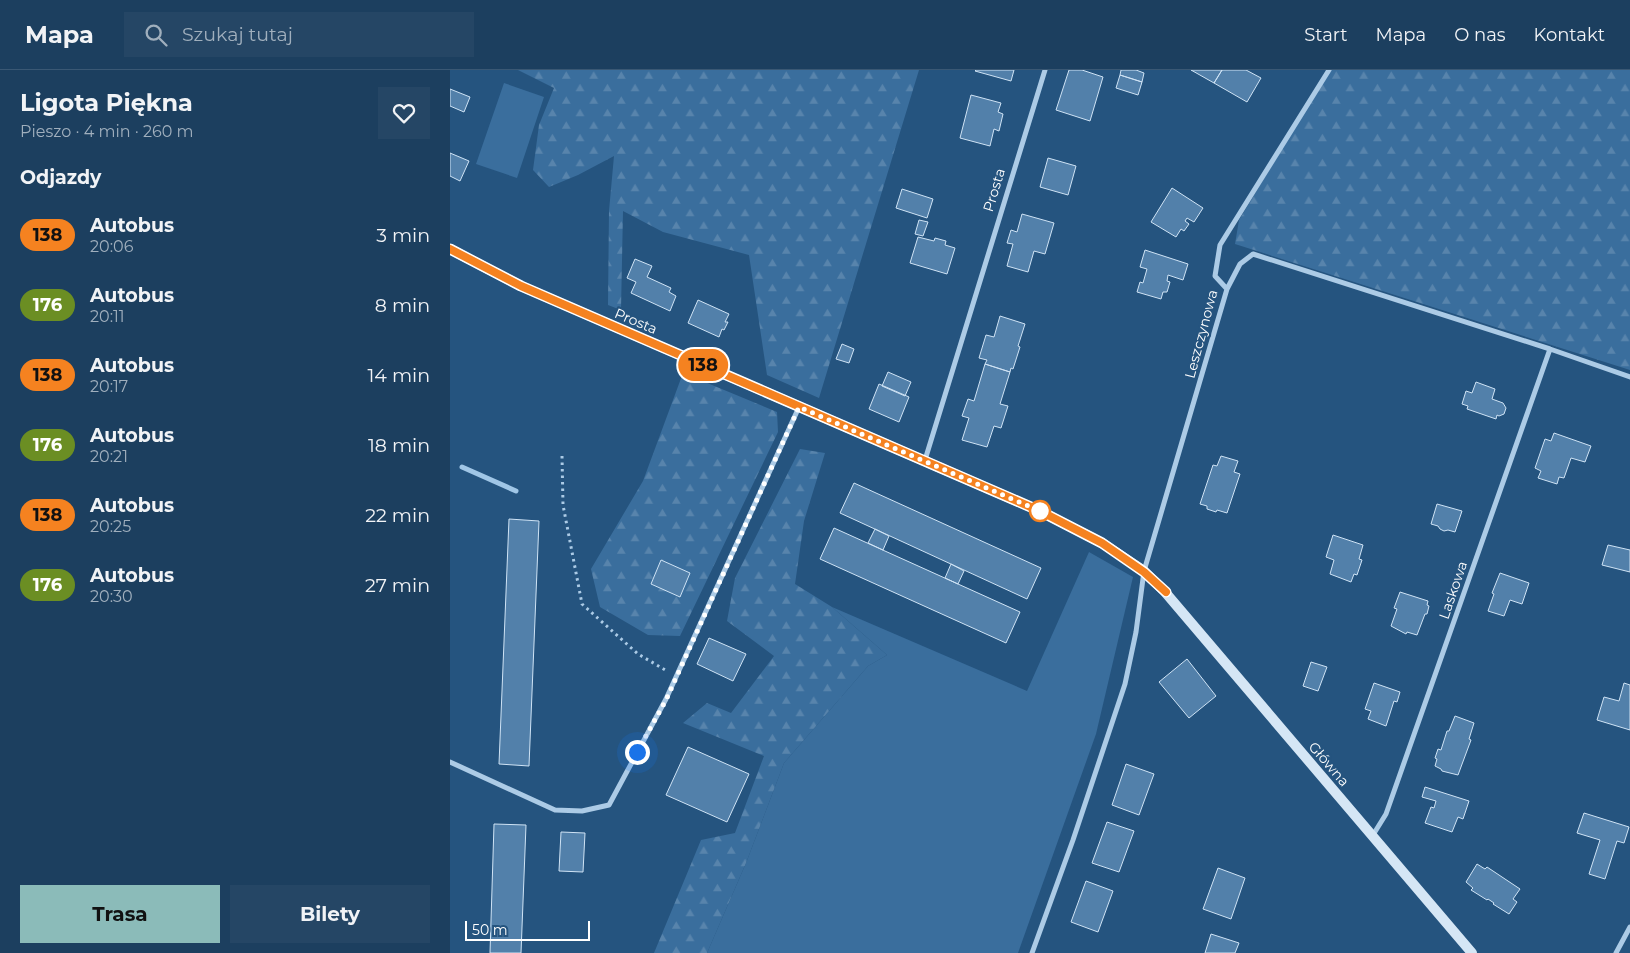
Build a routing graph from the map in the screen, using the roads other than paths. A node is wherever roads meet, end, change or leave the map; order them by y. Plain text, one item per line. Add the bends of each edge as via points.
1 (1045, 70) edge
2 (1329, 70) edge
3 (450, 249) edge
4 (1227, 289) junction
5 (1550, 349) junction
6 (1630, 378) edge
7 (799, 407) junction
8 (925, 460) junction
9 (1144, 572) junction
10 (1166, 592) joint
11 (450, 762) edge
12 (1373, 835) junction
13 (1630, 927) edge
14 (1032, 953) edge
15 (1472, 953) edge
16 (1616, 953) edge

1 - 8 street, Prosta
2 - 4 street, Leszczynowa via 1220,245 1215,276
3 - 7 street, Prosta via 521,286
4 - 5 street via 1240,264 1253,254
4 - 9 street, Leszczynowa
5 - 6 street
5 - 12 street, Laskowa via 1386,814
7 - 8 street, Prosta
7 - 11 street via 666,700 609,805 582,811 556,810
8 - 9 street, Prosta via 1092,537
9 - 10 street, Prosta
9 - 14 street, Leszczynowa via 1136,632 1123,691
10 - 12 street, Główna
12 - 15 street, Główna
13 - 16 street

